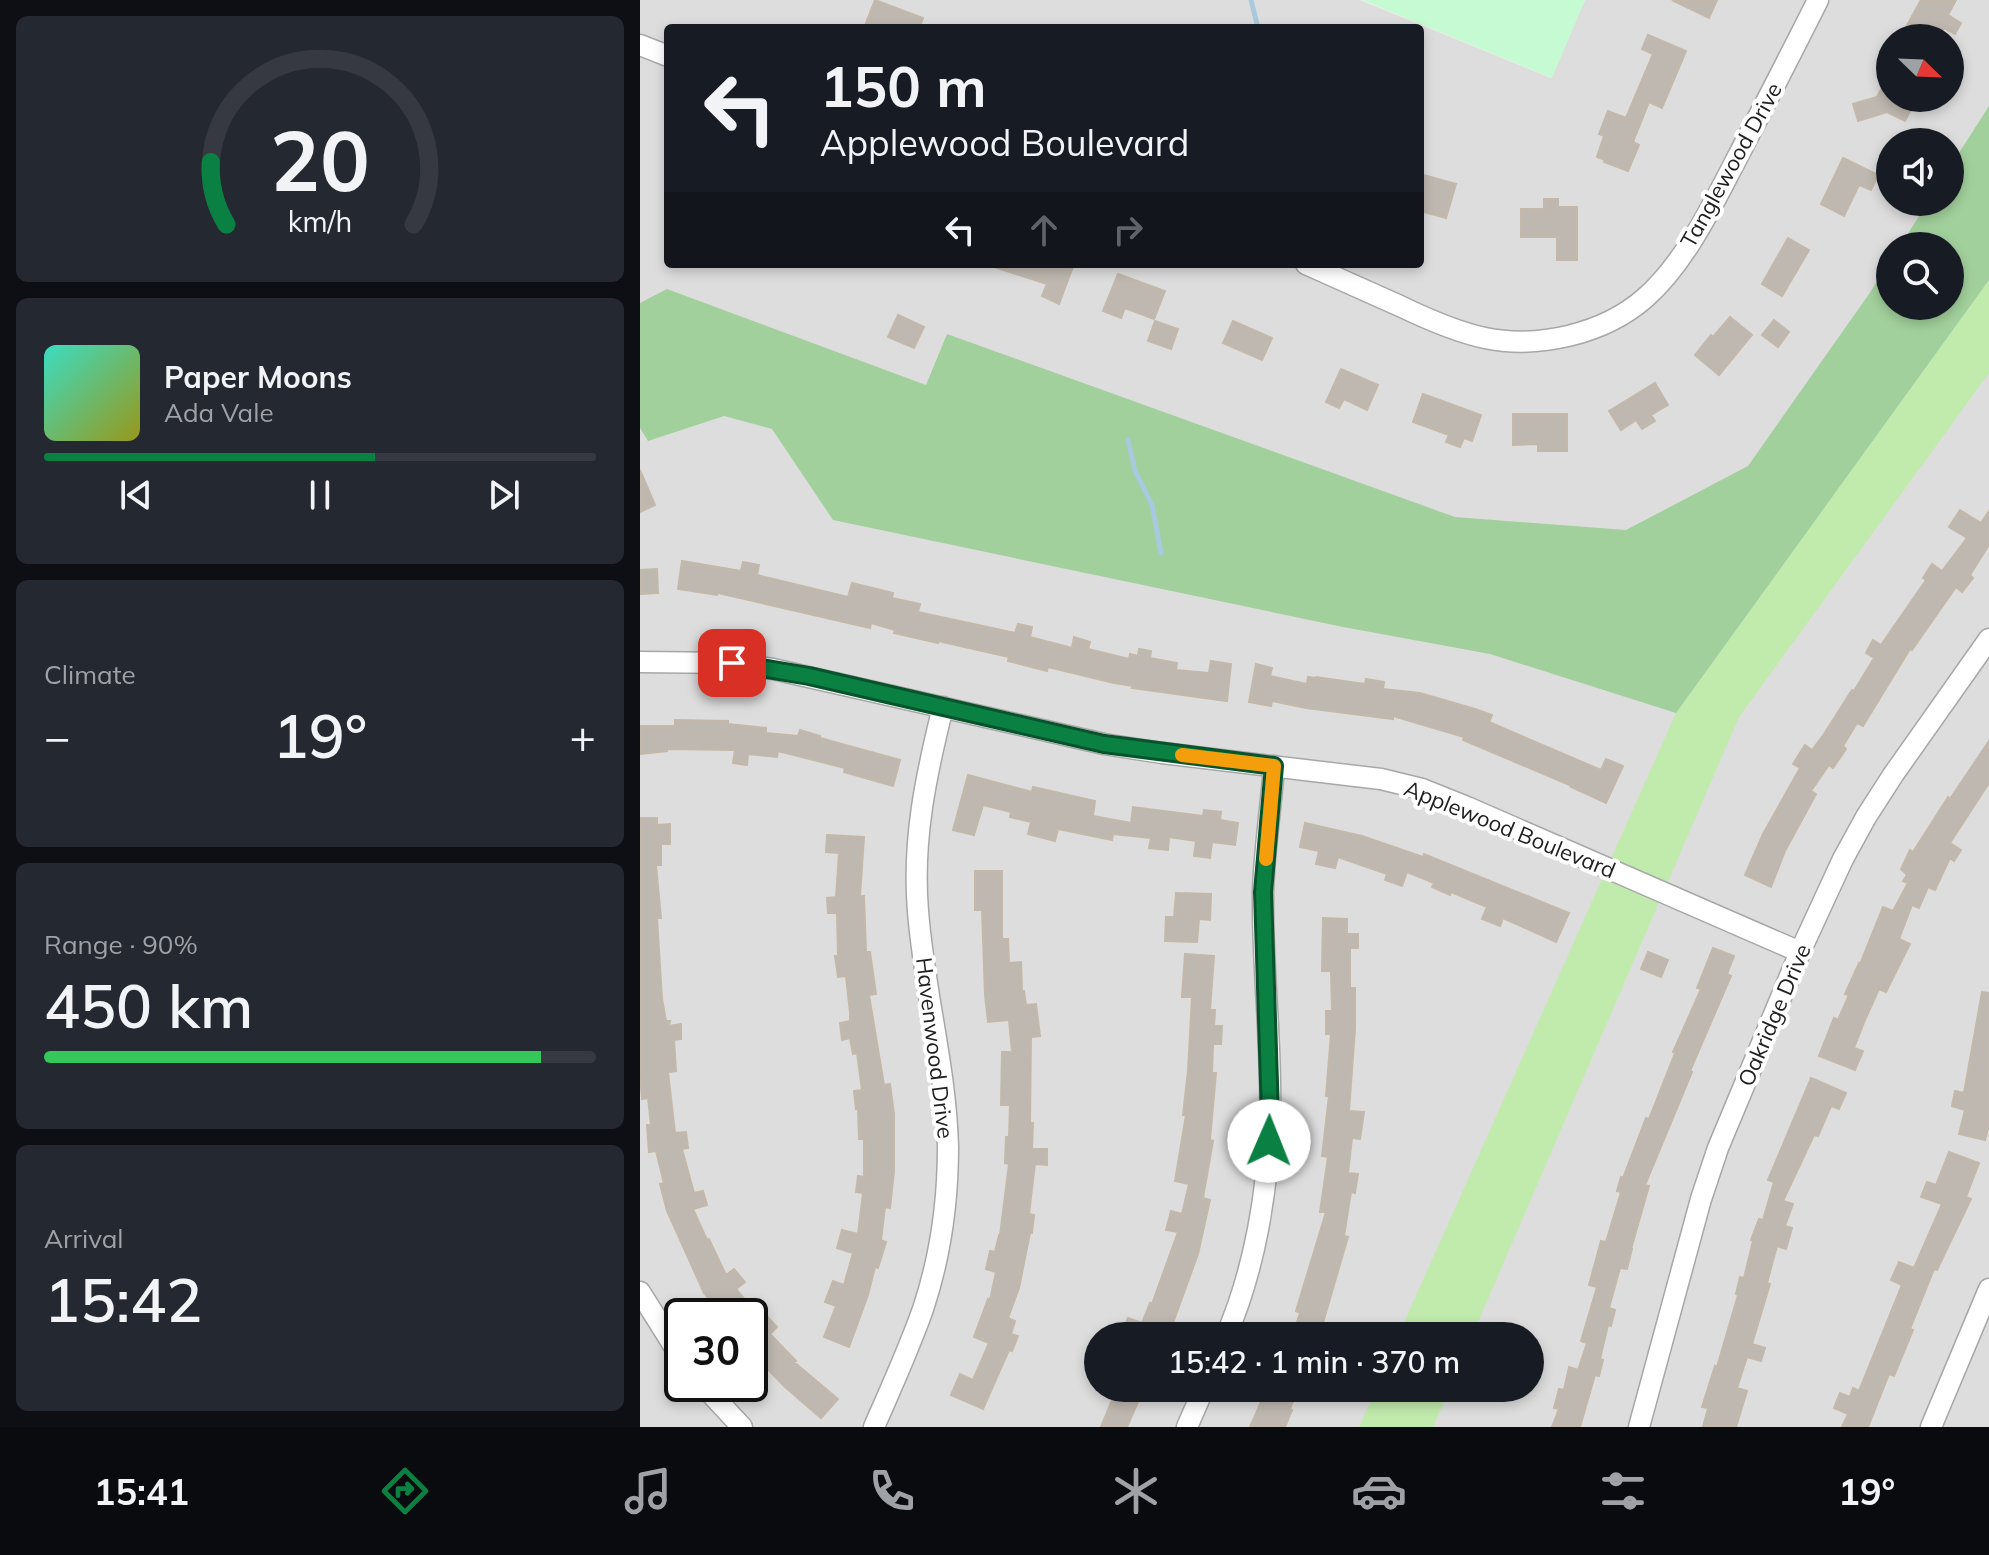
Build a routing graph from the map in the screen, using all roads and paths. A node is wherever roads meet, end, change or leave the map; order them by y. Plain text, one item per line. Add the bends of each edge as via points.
1 (1818, 0) edge
2 (640, 45) edge
3 (664, 54) edge
4 (1315, 268) edge
5 (1989, 639) edge
6 (640, 662) edge
7 (943, 707) junction
8 (1274, 766) junction
9 (1800, 952) junction
10 (1989, 1289) edge
11 (640, 1292) edge
12 (1231, 1322) edge
13 (648, 1323) edge
14 (664, 1340) edge
15 (719, 1402) edge
16 (1198, 1402) edge
17 (742, 1427) edge
18 (874, 1427) edge
19 (1187, 1427) edge
20 (1639, 1427) edge
21 (1931, 1427) edge

1 - 4 street, Tanglewood Drive via 1714,203 1663,279 1627,311 1572,335 1499,341 1424,317
2 - 3 street
5 - 9 street, Oakridge Drive via 1866,817
6 - 7 street, Applewood Boulevard via 746,665
7 - 8 street, Applewood Boulevard via 1104,744
7 - 18 street, Havenwood Drive via 922,795 916,875 920,938 944,1094 945,1208 923,1307
8 - 9 street, Applewood Boulevard via 1422,789
8 - 12 street via 1263,892 1267,1166 1243,1290
9 - 20 street, Oakridge Drive via 1718,1148
10 - 21 street
11 - 13 street
13 - 14 street
15 - 17 street
16 - 19 street

